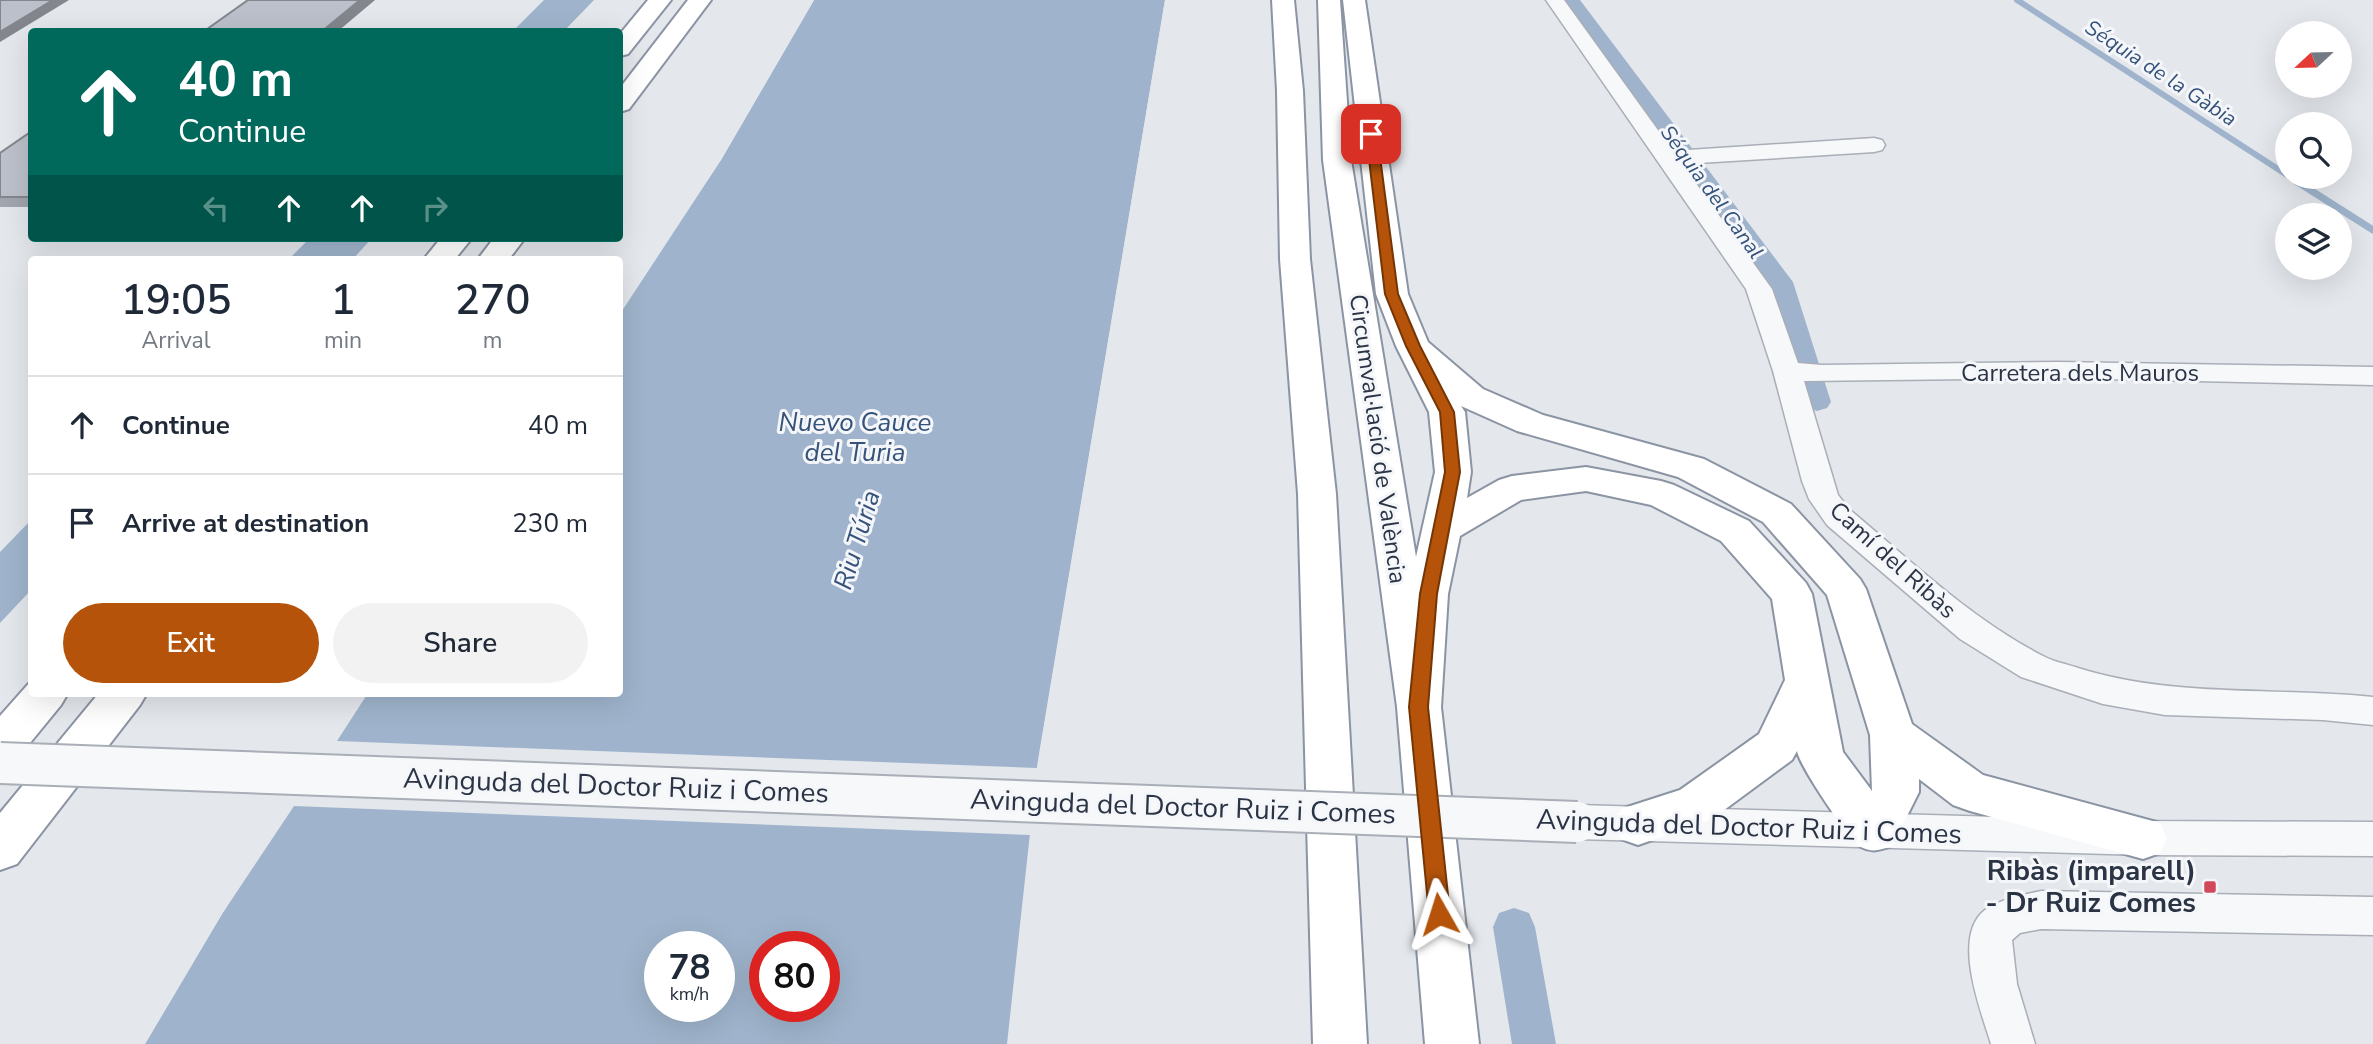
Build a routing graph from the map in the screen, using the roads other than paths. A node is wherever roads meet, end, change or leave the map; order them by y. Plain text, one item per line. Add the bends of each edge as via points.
1 (660, 0) edge
2 (701, 0) edge
3 (1283, 0) edge
4 (1303, 0) edge
5 (1555, 0) edge
6 (1348, 2) edge
7 (623, 45) edge
8 (1290, 91) junction
9 (623, 100) edge
10 (1874, 145) dead end
11 (1683, 157) junction
12 (454, 242) edge
13 (507, 242) edge
14 (442, 256) edge
15 (495, 256) edge
16 (1413, 346) junction
17 (1787, 371) junction
18 (2373, 376) edge
19 (1442, 529) junction
20 (1807, 680) junction
21 (28, 682) edge
22 (43, 697) edge
23 (122, 697) edge
24 (1419, 707) junction
25 (0, 713) edge
26 (2365, 713) edge
27 (1893, 735) junction
28 (0, 747) edge
29 (0, 763) edge
30 (1637, 824) junction
31 (1875, 831) junction
32 (2143, 838) junction
33 (2371, 840) edge
34 (0, 849) edge
35 (2373, 916) edge
36 (1340, 1044) edge
37 (1452, 1044) edge
38 (2012, 1044) edge

1 - 7 highway
2 - 9 highway
3 - 8 highway
4 - 8 highway
5 - 11 street, Camí del Ribàs
6 - 16 highway via 1392,294
6 - 24 highway, Circumval·lació de València via 1338,160
8 - 36 highway via 1295,259 1317,494
10 - 11 street
11 - 17 street, Camí del Ribàs via 1759,289
12 - 14 highway
13 - 15 highway
16 - 19 highway via 1447,412 1453,472
16 - 27 highway via 1471,397 1530,423 1691,468 1777,513 1846,589
17 - 18 street, Carretera dels Mauros
17 - 26 street, Camí del Ribàs via 1824,499 1838,517 1972,630 2033,667 2104,690 2165,701
19 - 20 highway via 1513,489 1586,479 1661,494 1735,531 1792,594
19 - 24 highway via 1428,594
20 - 30 highway via 1776,747 1695,805
20 - 31 highway via 1821,758
21 - 25 highway
22 - 28 highway
23 - 34 highway
24 - 37 highway, Circumval·lació de València
27 - 31 highway via 1896,792
27 - 32 highway via 1970,791
29 - 30 street, Avinguda del Doctor Ruiz i Comes, bridge
30 - 31 street, Avinguda del Doctor Ruiz i Comes
31 - 32 street, Avinguda del Doctor Ruiz i Comes
32 - 33 street, Avinguda del Doctor Ruiz i Comes
35 - 38 street via 2041,910 2015,916 1996,927 1988,944

